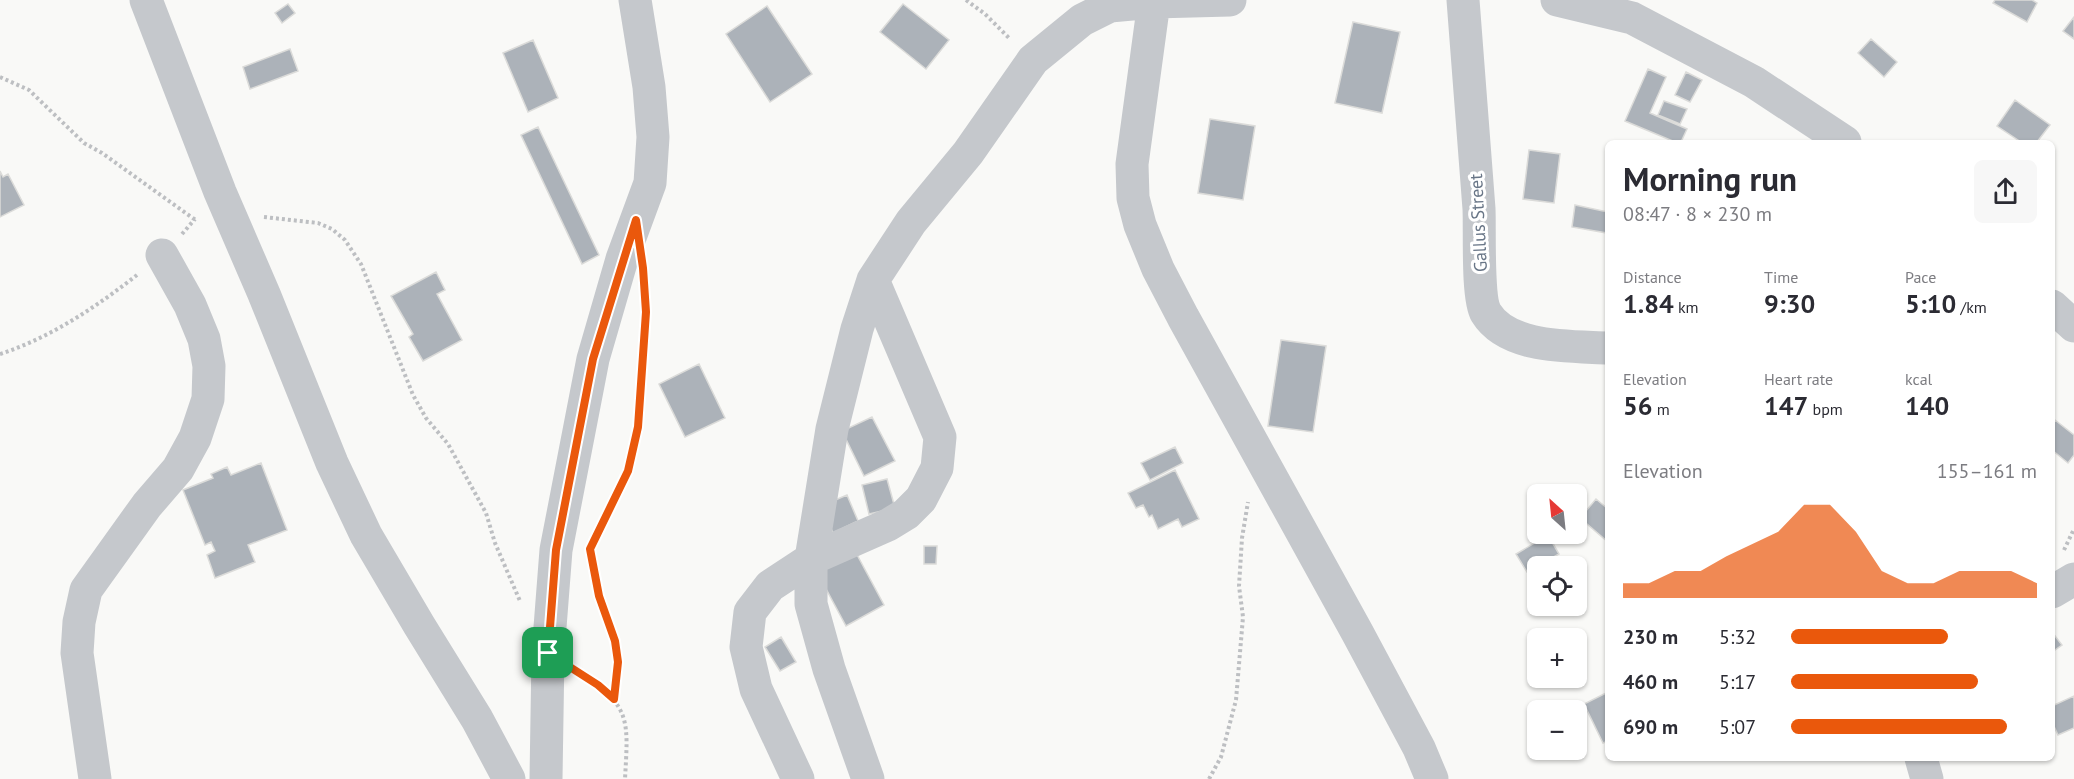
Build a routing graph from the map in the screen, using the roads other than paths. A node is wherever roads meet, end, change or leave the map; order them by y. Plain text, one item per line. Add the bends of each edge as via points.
1 (146, 0) edge
2 (635, 0) edge
3 (1230, 0) edge
4 (1463, 0) edge
5 (1557, 0) edge
6 (1154, 2) junction
7 (1113, 3) edge
8 (1842, 140) edge
9 (162, 255) road end
10 (873, 280) junction
11 (2055, 309) edge
12 (2074, 326) edge
13 (1605, 348) edge
14 (811, 558) junction
15 (2074, 579) edge
16 (2055, 590) edge
17 (1922, 761) edge
18 (95, 779) edge
19 (509, 779) edge
20 (546, 779) edge
21 (798, 779) edge
22 (868, 779) edge
23 (1432, 779) edge
24 (1926, 779) edge

1 - 19 street via 332,463 366,535
2 - 20 street via 649,87 653,137 650,183 622,259 593,359 556,550 548,653
3 - 6 street
4 - 13 street, Gallus Street via 1485,312 1501,329 1534,343
5 - 8 street via 1632,18 1754,82
6 - 7 street
6 - 23 street via 1132,164 1133,198 1140,225 1158,269 1357,632
7 - 10 street via 1082,20 1033,60 968,153 911,222
9 - 18 street via 204,339 209,366 208,399 195,438 177,469 86,590 77,653
10 - 14 street via 832,429
10 - 14 street via 940,436 937,468 921,499 906,514
11 - 12 street
14 - 21 street via 770,586 750,612 746,646 756,689
14 - 22 street via 811,604 829,669
15 - 16 street
17 - 24 street

